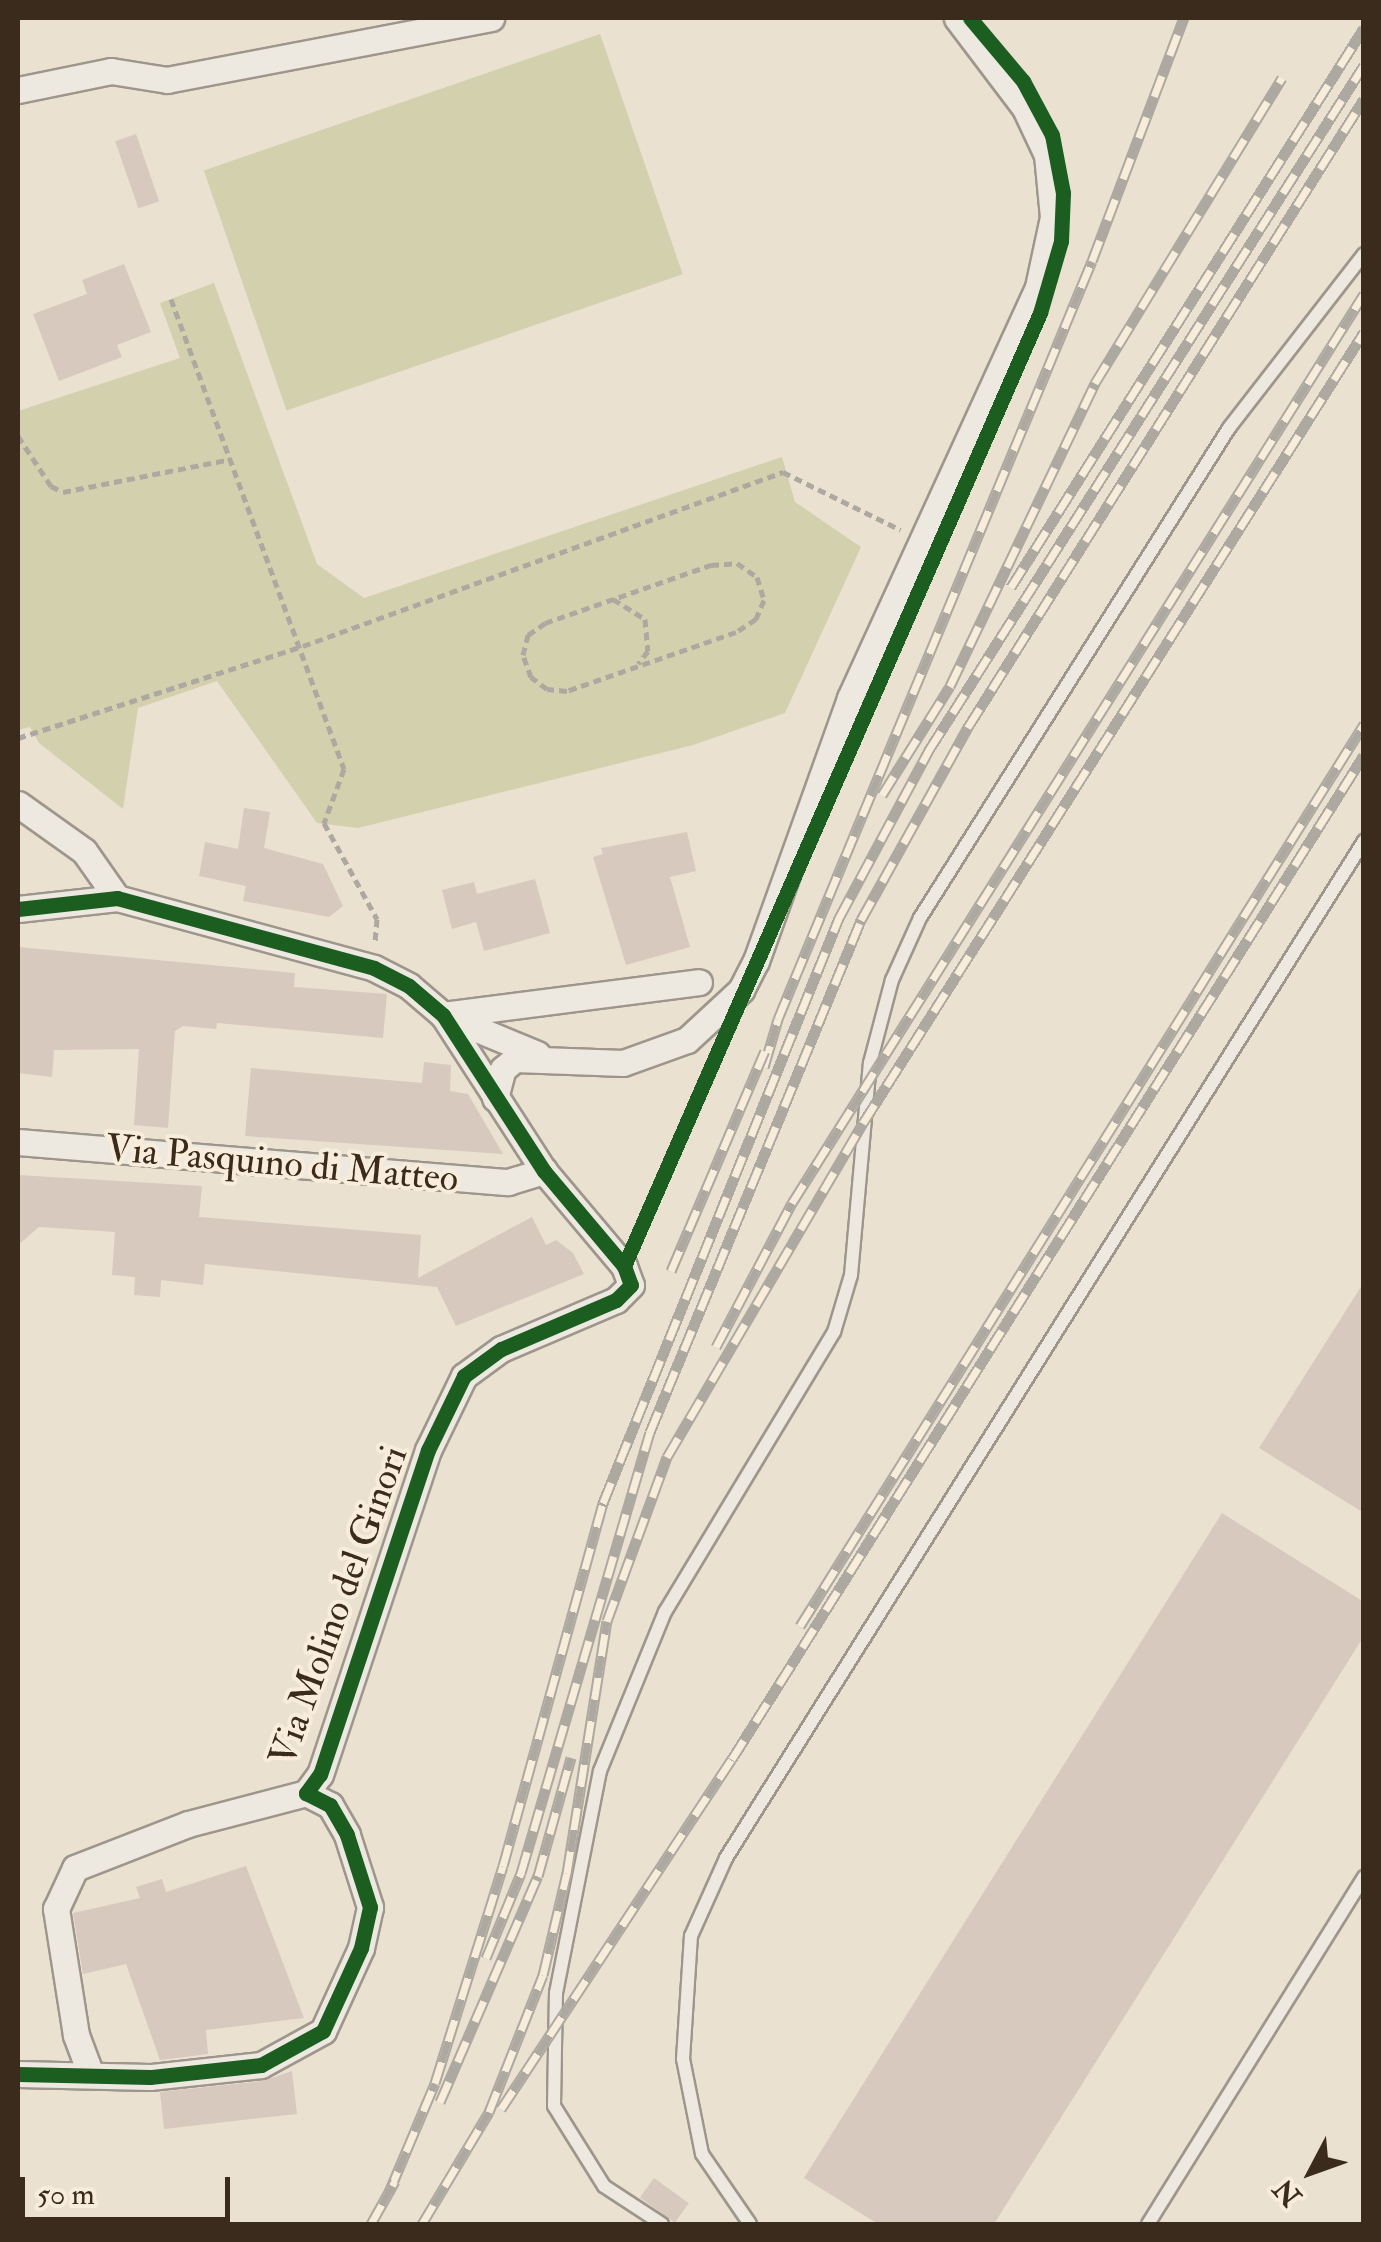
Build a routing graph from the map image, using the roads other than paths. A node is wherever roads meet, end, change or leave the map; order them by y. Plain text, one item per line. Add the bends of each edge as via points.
1 (491, 18) edge
2 (958, 18) edge
3 (18, 90) edge
4 (1364, 254) edge
5 (21, 814) edge
6 (1364, 840) edge
7 (117, 898) junction
8 (18, 909) edge
9 (698, 982) dead end
10 (443, 1015) junction
11 (536, 1054) junction
12 (496, 1098) junction
13 (18, 1142) edge
14 (544, 1172) junction
15 (306, 1793) junction
16 (1364, 1876) edge
17 (18, 2074) edge
18 (91, 2075) junction
19 (662, 2224) edge
20 (750, 2224) edge
21 (1148, 2224) edge

1 - 3 street via 168,80 111,72
2 - 11 street via 998,64 1047,155 1053,217 1038,287 850,698 741,990 687,1040 656,1056 624,1063
4 - 19 lane via 1229,428 920,918 892,980 870,1063 850,1275 834,1332 665,1612 600,1771 556,1994 554,2106 604,2186
5 - 7 street via 84,851
6 - 20 lane via 719,1874 691,1936 683,2059 702,2154
7 - 8 street
7 - 10 street via 374,968
9 - 10 street
10 - 11 street
10 - 12 street
11 - 12 street via 502,1069
12 - 14 street
13 - 14 street, Via Pasquino di Matteo via 508,1182
14 - 15 street, Via Molino del Ginori via 624,1266 631,1285 626,1294 501,1349 464,1376 428,1450 320,1774
15 - 18 street, Via Molino del Ginori via 188,1824 74,1868 56,1909 76,2035
15 - 18 street, Via Molino del Ginori via 330,1805 370,1907 361,1948 322,2031 261,2065 150,2077
16 - 21 lane
17 - 18 street, Via Molino del Ginori

